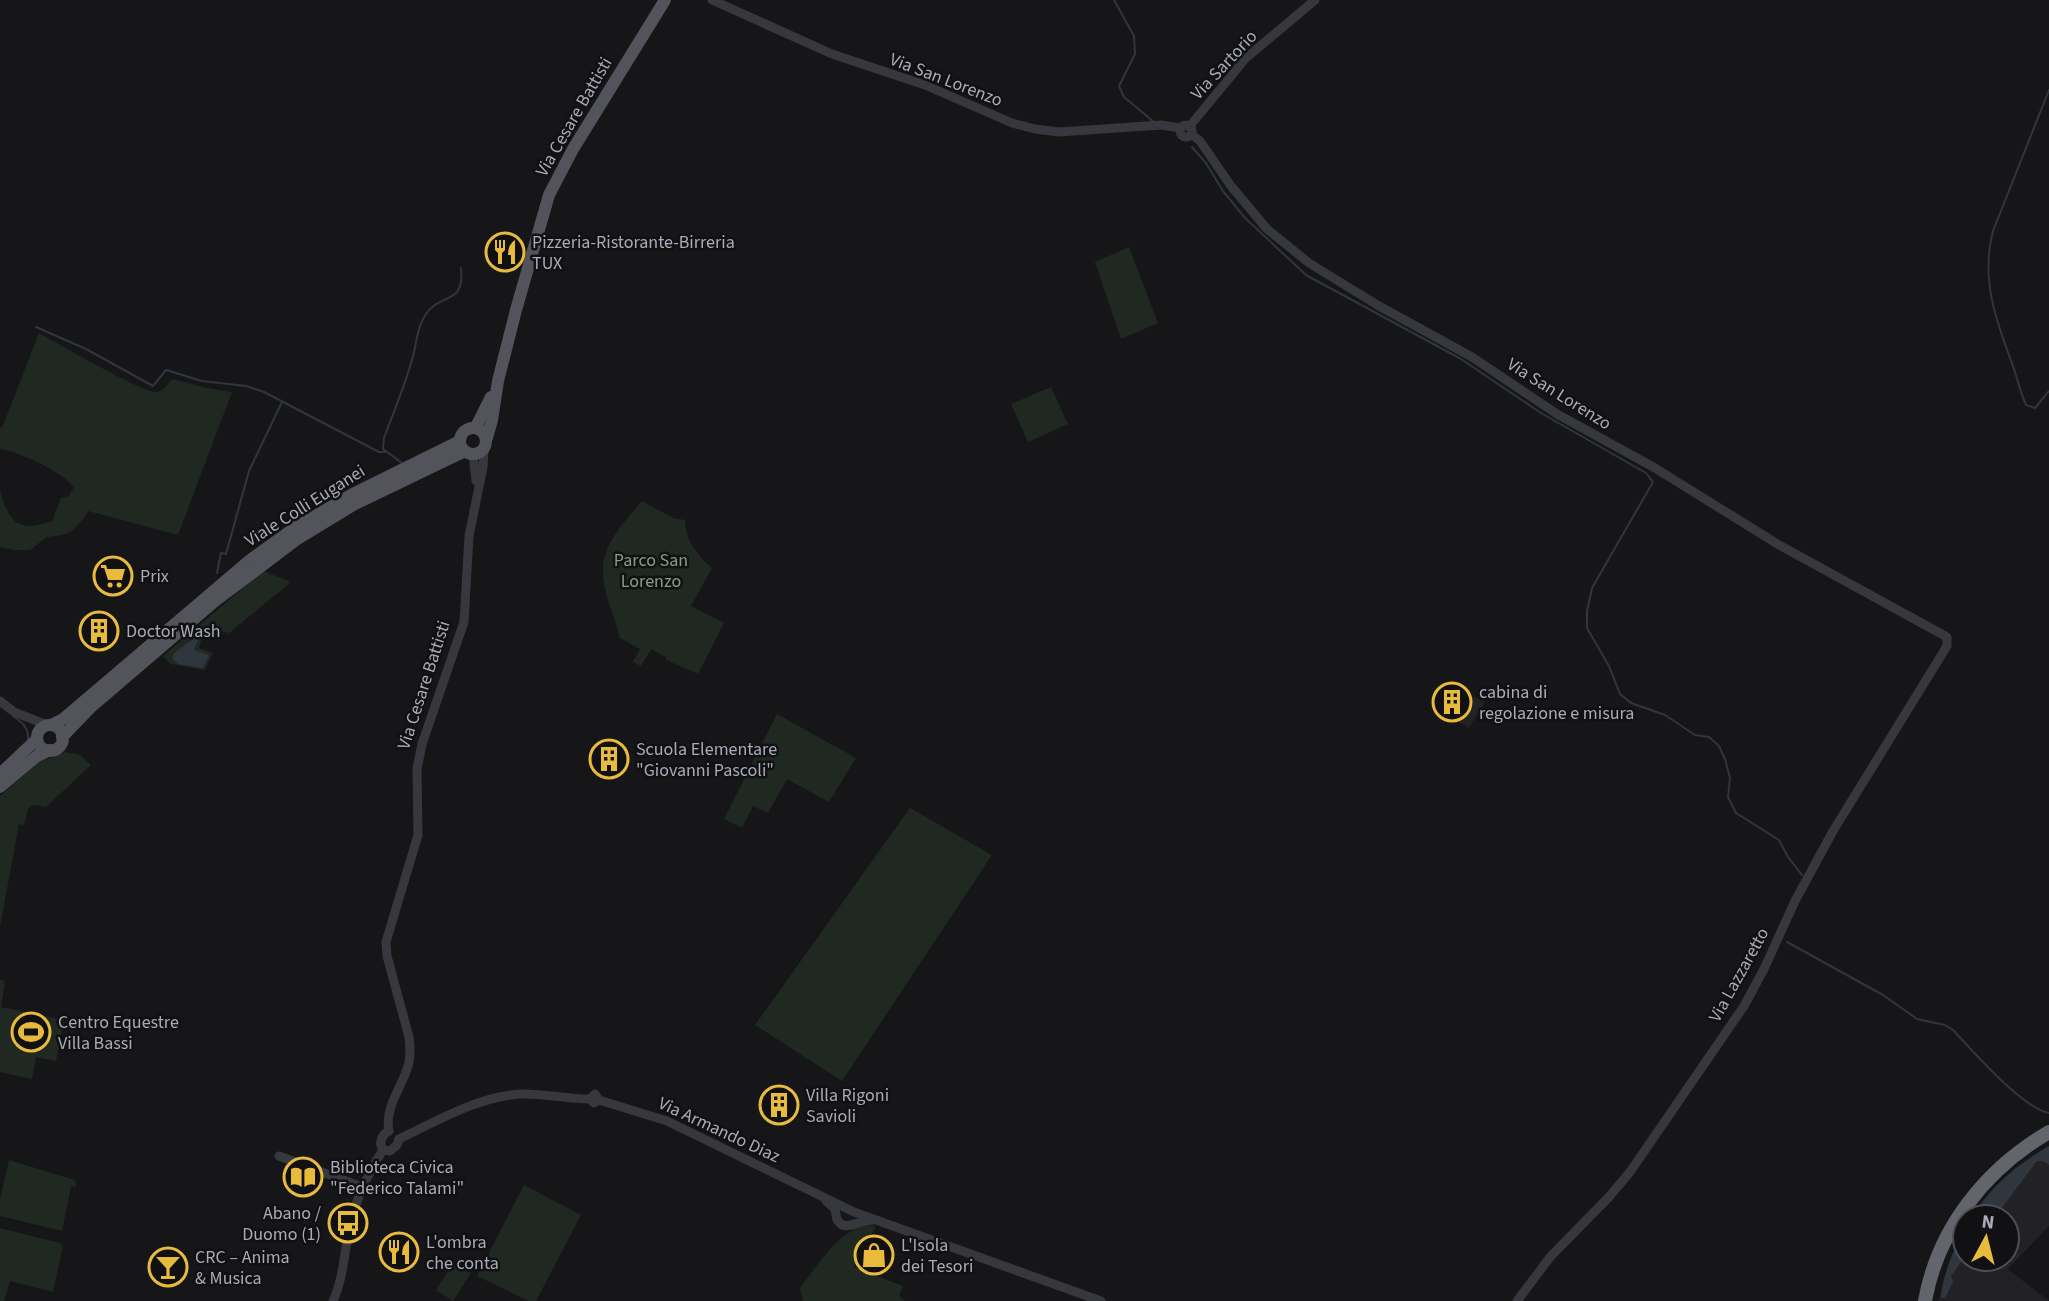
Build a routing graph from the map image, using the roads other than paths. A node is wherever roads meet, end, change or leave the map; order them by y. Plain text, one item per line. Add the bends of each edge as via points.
1 (665, 0) edge
2 (712, 0) edge
3 (1315, 0) edge
4 (1187, 130) junction
5 (498, 381) junction
6 (475, 427) junction
7 (474, 447) junction
8 (1947, 637) joint
9 (0, 701) edge
10 (24, 717) junction
11 (49, 725) junction
12 (62, 737) junction
13 (37, 738) junction
14 (50, 750) junction
15 (0, 774) edge
16 (0, 787) edge
17 (389, 1131) junction
18 (2049, 1132) edge
19 (398, 1139) junction
20 (383, 1150) junction
21 (279, 1156) dead end
22 (362, 1187) junction
23 (822, 1198) junction
24 (850, 1209) junction
25 (837, 1215) junction
26 (876, 1220) junction
27 (854, 1223) junction
28 (333, 1301) edge
29 (1101, 1301) edge
30 (1517, 1301) edge
31 (1925, 1301) edge

1 - 5 main road, Via Cesare Battisti via 549,195
2 - 4 street, Via San Lorenzo via 816,48 925,85 1012,123 1059,132 1161,125
3 - 4 street, Via Sartorio via 1246,58
4 - 8 street, Via San Lorenzo via 1267,229 1309,263 1779,545
5 - 6 main road, Via Cesare Battisti
5 - 7 main road, Via Cesare Battisti via 492,421
6 - 7 main road via 483,431
6 - 7 main road, Via Cesare Battisti via 464,430
7 - 11 main road, Viale Colli Euganei via 351,495 293,529 63,719
7 - 12 main road, Viale Colli Euganei via 355,504 296,540 215,601
7 - 17 street, Via Cesare Battisti via 483,467 469,536 464,622 422,744 417,769 418,835 386,942 411,1051 387,1118
8 - 30 street, Via Lazzaretto via 1947,646 1833,831 1744,1006 1630,1172 1551,1256
9 - 10 street
10 - 11 street
10 - 13 street
11 - 12 main road via 59,729
11 - 13 main road, Viale Colli Euganei via 40,729
12 - 14 main road, Viale Colli Euganei via 59,747
13 - 14 main road via 41,747
13 - 15 main road, Viale Colli Euganei
14 - 16 main road, Viale Colli Euganei
17 - 19 street
17 - 20 street via 380,1145
18 - 31 highway via 2015,1154 1975,1193 1940,1252
19 - 20 street via 390,1151
19 - 23 street, Via Armando Diaz via 504,1096 594,1099 667,1121
20 - 22 street
21 - 22 street
22 - 28 street
23 - 24 street, Via Armando Diaz
23 - 25 street, Via Armando Diaz
24 - 25 street via 840,1209
24 - 26 street, Via Armando Diaz
24 - 27 street
25 - 27 street via 842,1225
26 - 27 street, Via Armando Diaz
26 - 29 street, Via Armando Diaz

